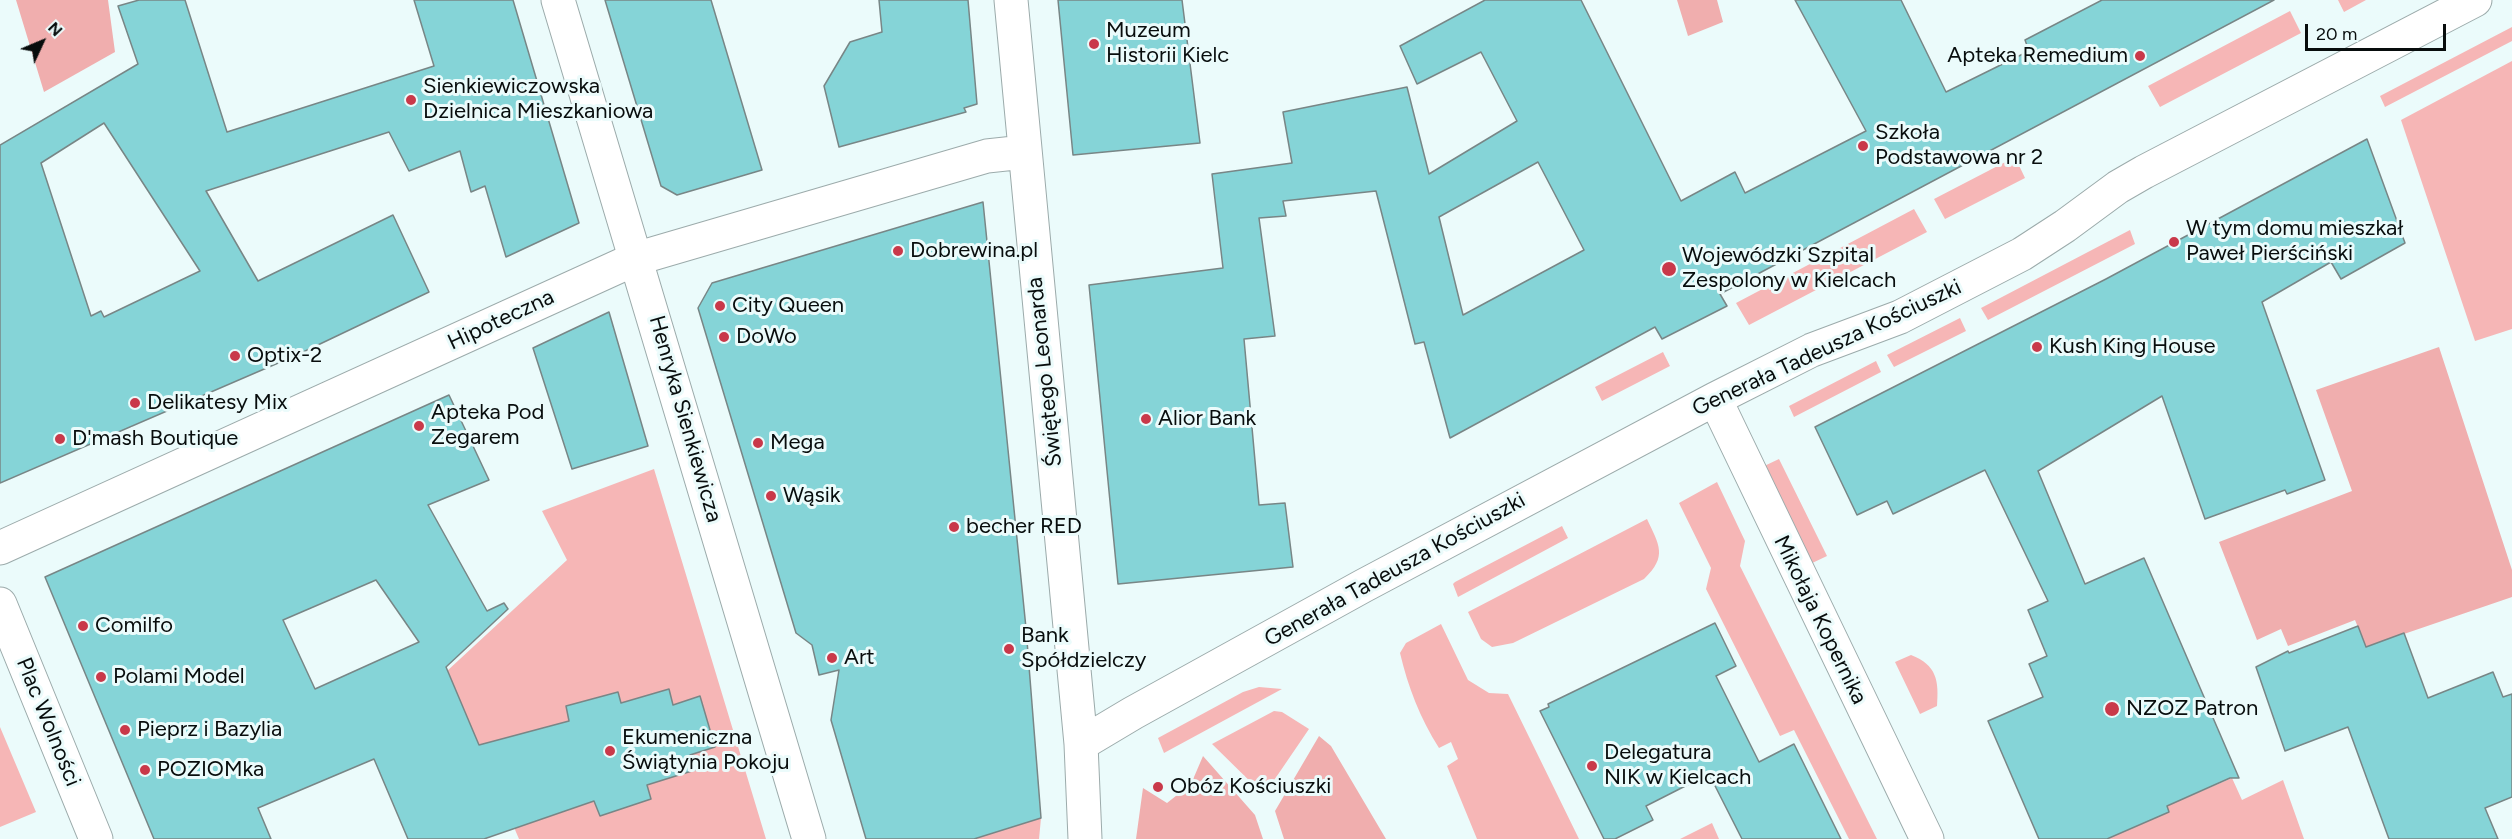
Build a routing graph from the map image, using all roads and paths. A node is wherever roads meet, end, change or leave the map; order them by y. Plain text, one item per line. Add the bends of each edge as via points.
1 (558, 0) edge
2 (1011, 0) edge
3 (2475, 0) edge
4 (1024, 152) junction
5 (635, 259) junction
6 (1715, 399) junction
7 (0, 548) edge
8 (0, 604) edge
9 (1081, 744) junction
10 (96, 839) edge
11 (809, 839) edge
12 (1085, 839) edge
13 (1927, 839) edge

1 - 5 street, Henryka Sienkiewicza
2 - 4 street, Świętego Leonarda
3 - 6 street, Generała Tadeusza Kościuszki via 2144,172 2042,242 1980,276 1900,317 1812,350
4 - 5 street, Hipoteczna via 987,156
4 - 9 street, Świętego Leonarda
5 - 7 street, Hipoteczna
5 - 11 street, Henryka Sienkiewicza
6 - 9 street, Generała Tadeusza Kościuszki via 1394,569
6 - 13 street, Mikołaja Kopernika
8 - 10 street, Plac Wolności
9 - 12 street, Świętego Leonarda

